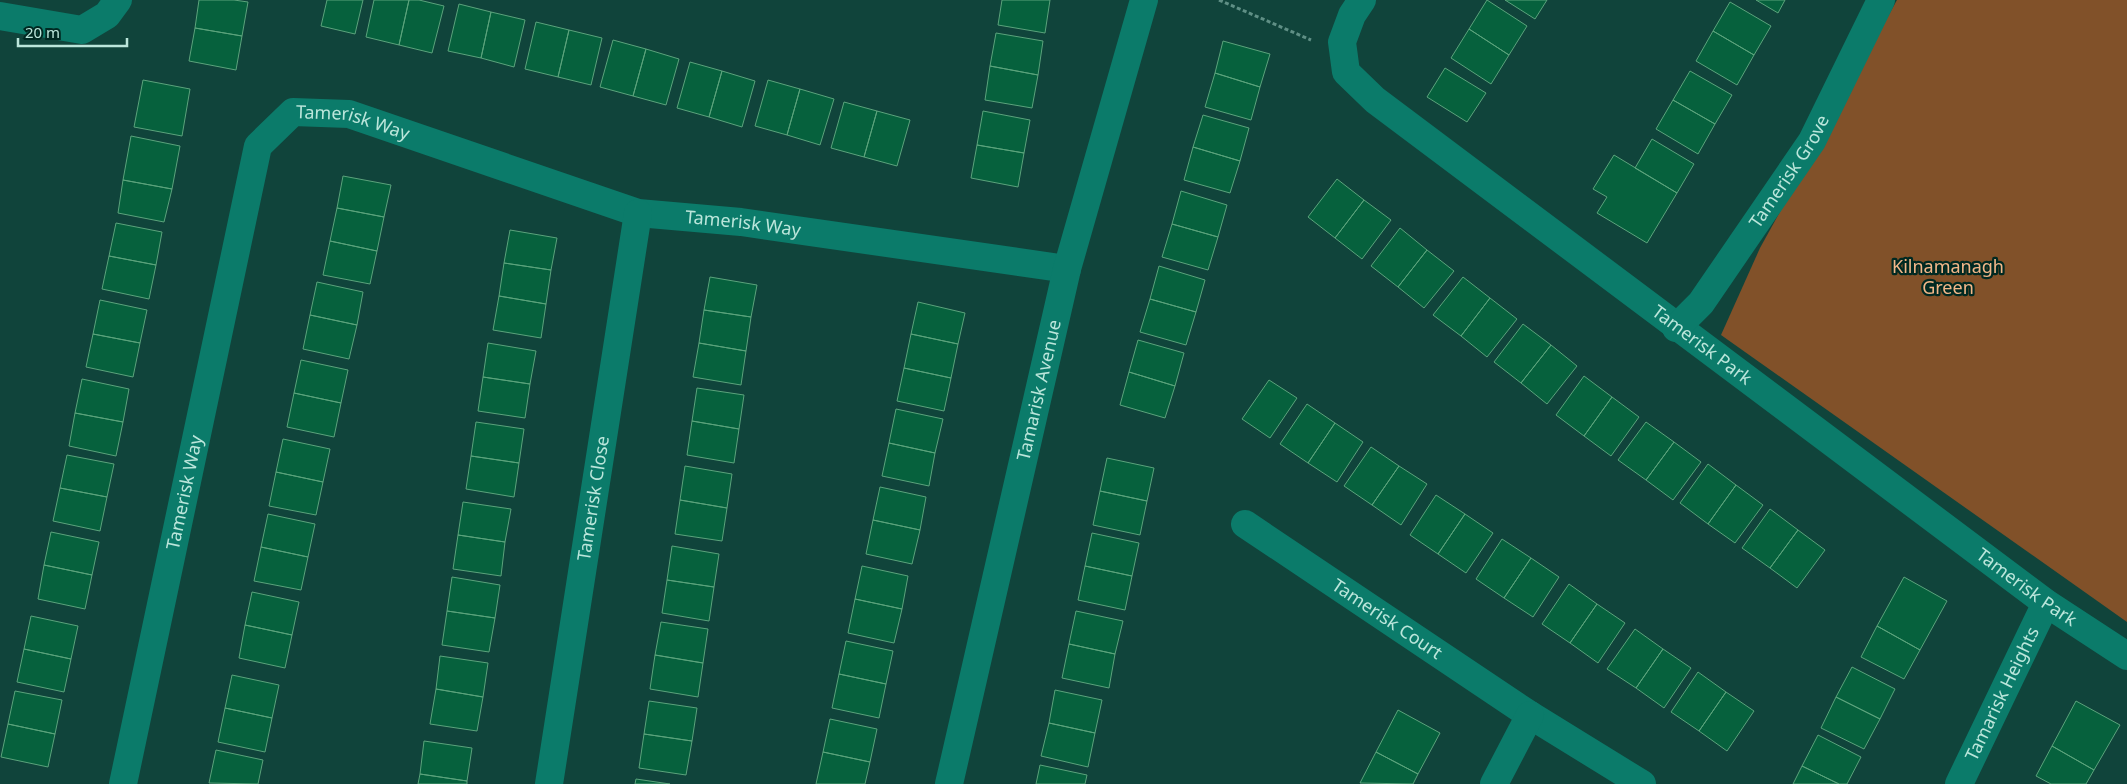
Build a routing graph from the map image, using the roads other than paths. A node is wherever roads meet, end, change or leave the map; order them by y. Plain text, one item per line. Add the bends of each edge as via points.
1 (118, 0) edge
2 (1144, 0) edge
3 (1362, 0) edge
4 (1881, 0) edge
5 (0, 16) edge
6 (638, 212) junction
7 (1067, 270) junction
8 (1676, 328) junction
9 (1245, 524) dead end
10 (2046, 604) junction
11 (2127, 656) edge
12 (1530, 715) junction
13 (123, 784) edge
14 (549, 784) edge
15 (949, 784) edge
16 (1494, 784) edge
17 (1642, 784) edge
18 (1959, 784) edge

1 - 5 street via 107,15 82,30
2 - 7 street, Tamarisk Avenue
3 - 8 street, Tamerisk Park via 1352,15 1342,42 1346,72 1375,100
4 - 8 street, Tamerisk Grove via 1812,141 1701,303
6 - 7 street, Tamerisk Way via 741,222
6 - 13 street, Tamerisk Way via 349,114 293,112 258,146
6 - 14 street, Tamerisk Close
7 - 15 street, Tamarisk Avenue
8 - 10 street, Tamerisk Park
9 - 12 street, Tamerisk Court
10 - 11 street, Tamerisk Park
10 - 18 street, Tamarisk Heights
12 - 16 street
12 - 17 street, Tamerisk Court

